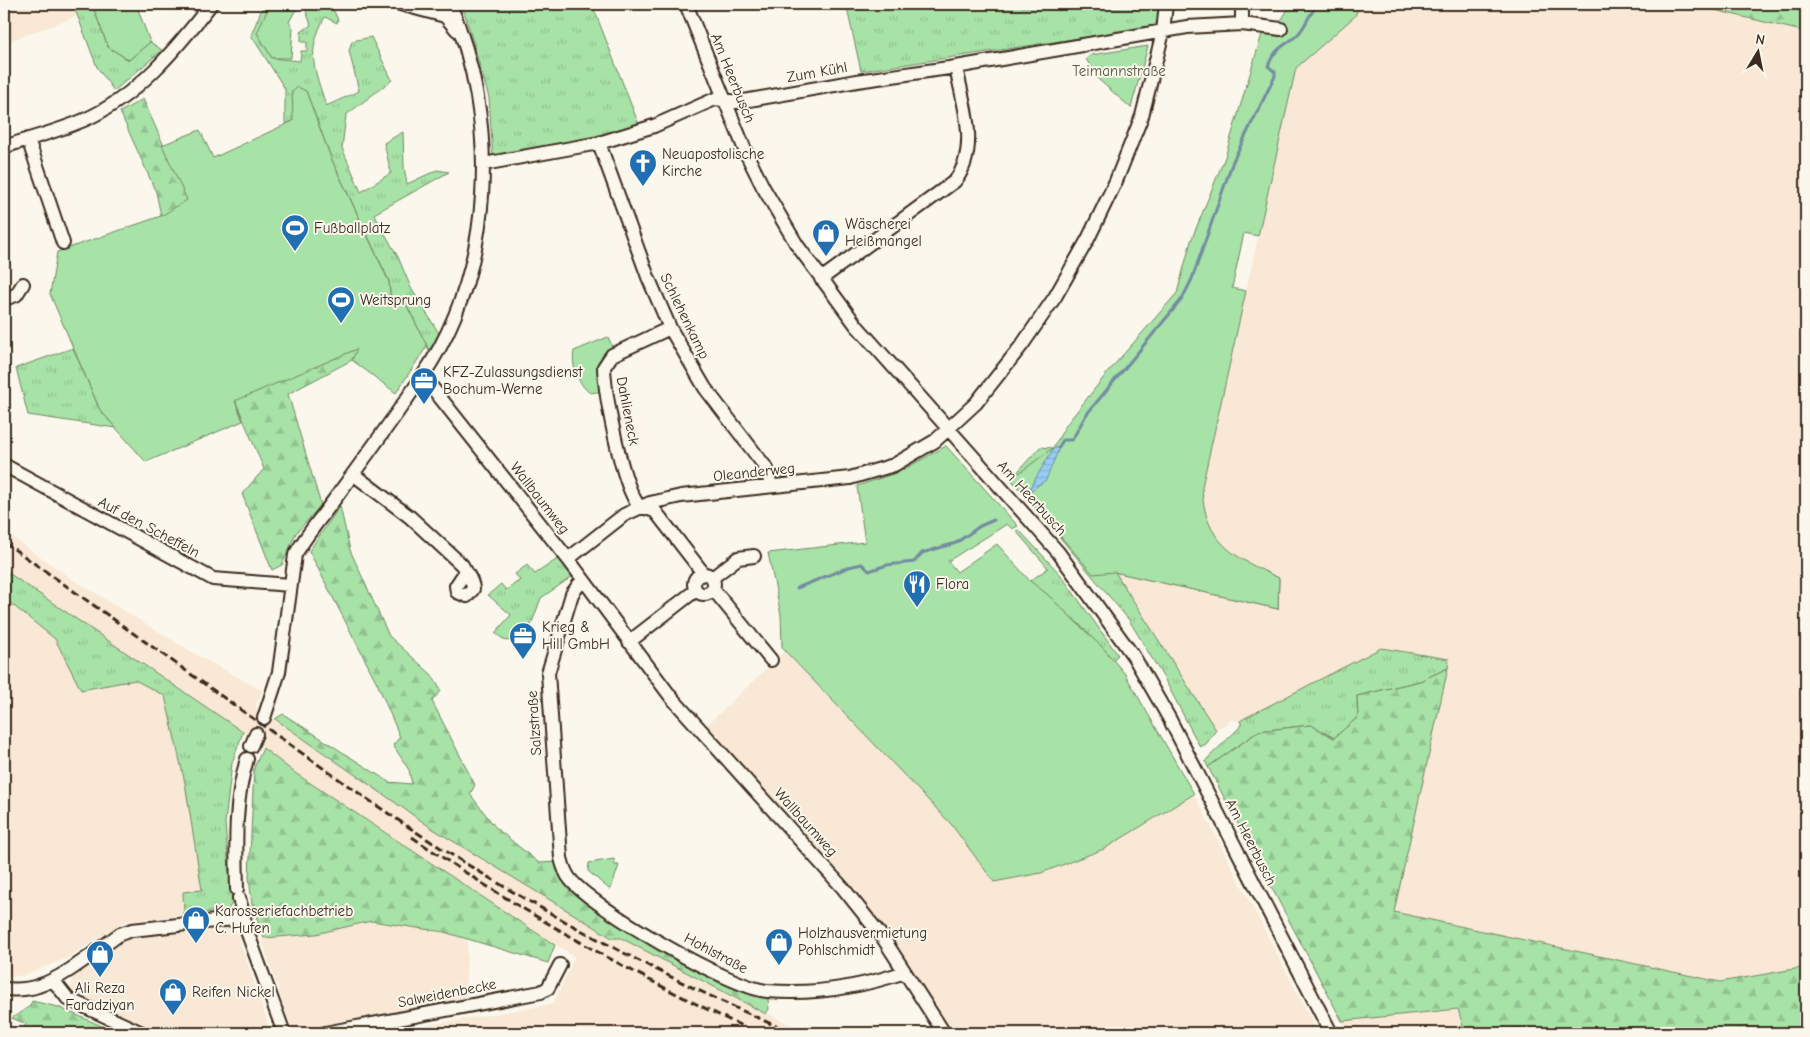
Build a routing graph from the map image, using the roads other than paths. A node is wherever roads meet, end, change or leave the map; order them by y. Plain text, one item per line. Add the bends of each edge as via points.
1 (211, 4) edge
2 (400, 4) edge
3 (450, 4) edge
4 (686, 4) edge
5 (1166, 4) edge
6 (1242, 4) edge
7 (1242, 24) junction
8 (1281, 29) dead end
9 (1163, 32) junction
10 (462, 35) junction
11 (956, 67) junction
12 (725, 100) junction
13 (28, 139) junction
14 (599, 143) junction
15 (4, 147) edge
16 (484, 164) junction
17 (63, 243) dead end
18 (821, 279) junction
19 (23, 284) dead end
20 (4, 299) edge
21 (670, 328) junction
22 (423, 376) junction
23 (948, 429) junction
24 (4, 465) edge
25 (353, 474) junction
26 (771, 486) junction
27 (639, 506) junction
28 (754, 556) dead end
29 (568, 559) junction
30 (466, 572) dead end
31 (583, 579) junction
32 (709, 581) junction
33 (290, 585) junction
34 (629, 642) junction
35 (771, 660) dead end
36 (264, 718) dead end
37 (247, 759) dead end
38 (565, 872) joint
39 (244, 918) junction
40 (560, 965) dead end
41 (905, 972) junction
42 (53, 980) junction
43 (4, 990) edge
44 (142, 1033) edge
45 (284, 1033) edge
46 (325, 1033) edge
47 (944, 1033) edge
48 (1331, 1033) edge

1 - 13 street via 168,56 117,100 85,120
2 - 10 street via 445,16
3 - 10 street
4 - 12 street, Am Heerbusch
5 - 9 street
6 - 7 street
7 - 8 street, Zum Kühl
7 - 9 street, Zum Kühl via 1187,27
9 - 11 street, Zum Kühl
9 - 23 street via 1142,116 1088,239 1055,297 1022,345 976,403
10 - 16 street via 478,102
11 - 12 street, Zum Kühl via 738,102
11 - 18 street via 968,136 968,158 963,170 955,181
12 - 14 street, Zum Kühl via 716,99 654,126
12 - 18 street, Am Heerbusch via 763,187 797,246
13 - 15 street
13 - 17 street
14 - 16 street, Zum Kühl
14 - 21 street, Schlehenkamp via 648,278
16 - 22 street via 468,275 445,336
18 - 23 street, Am Heerbusch via 856,325
19 - 20 street via 16,295
21 - 26 street, Schlehenkamp via 705,388 768,469
21 - 27 street, Dahlieneck via 612,355 604,367 622,465
22 - 25 street
22 - 29 street, Wallbaumweg
23 - 26 street, Oleanderweg via 913,455 872,472 850,478
23 - 48 street, Am Heerbusch via 1058,552 1134,657 1169,718
24 - 33 street, Auf den Scheffeln via 213,579
25 - 30 street via 421,526
25 - 33 street via 302,541 295,555
26 - 27 street, Oleanderweg via 664,499
27 - 29 street, Oleanderweg
27 - 32 street via 655,511
28 - 32 street via 738,558
29 - 31 street, Wallbaumweg
31 - 34 street, Wallbaumweg
31 - 38 street, Salzstraße via 572,594 548,673 561,858
32 - 34 street via 695,581 696,590
32 - 35 street
33 - 36 street via 279,672
34 - 41 street, Wallbaumweg via 693,722 842,888 883,938
37 - 39 street via 238,798 236,829 238,893
38 - 41 street, Hohlstraße via 578,888 634,926 725,978 752,989 848,988
39 - 42 street via 132,930 120,934
39 - 45 street
40 - 46 street, Salweidenbecke via 548,988 541,992
41 - 47 street, Wallbaumweg
42 - 43 street via 24,990
42 - 44 street via 68,998

